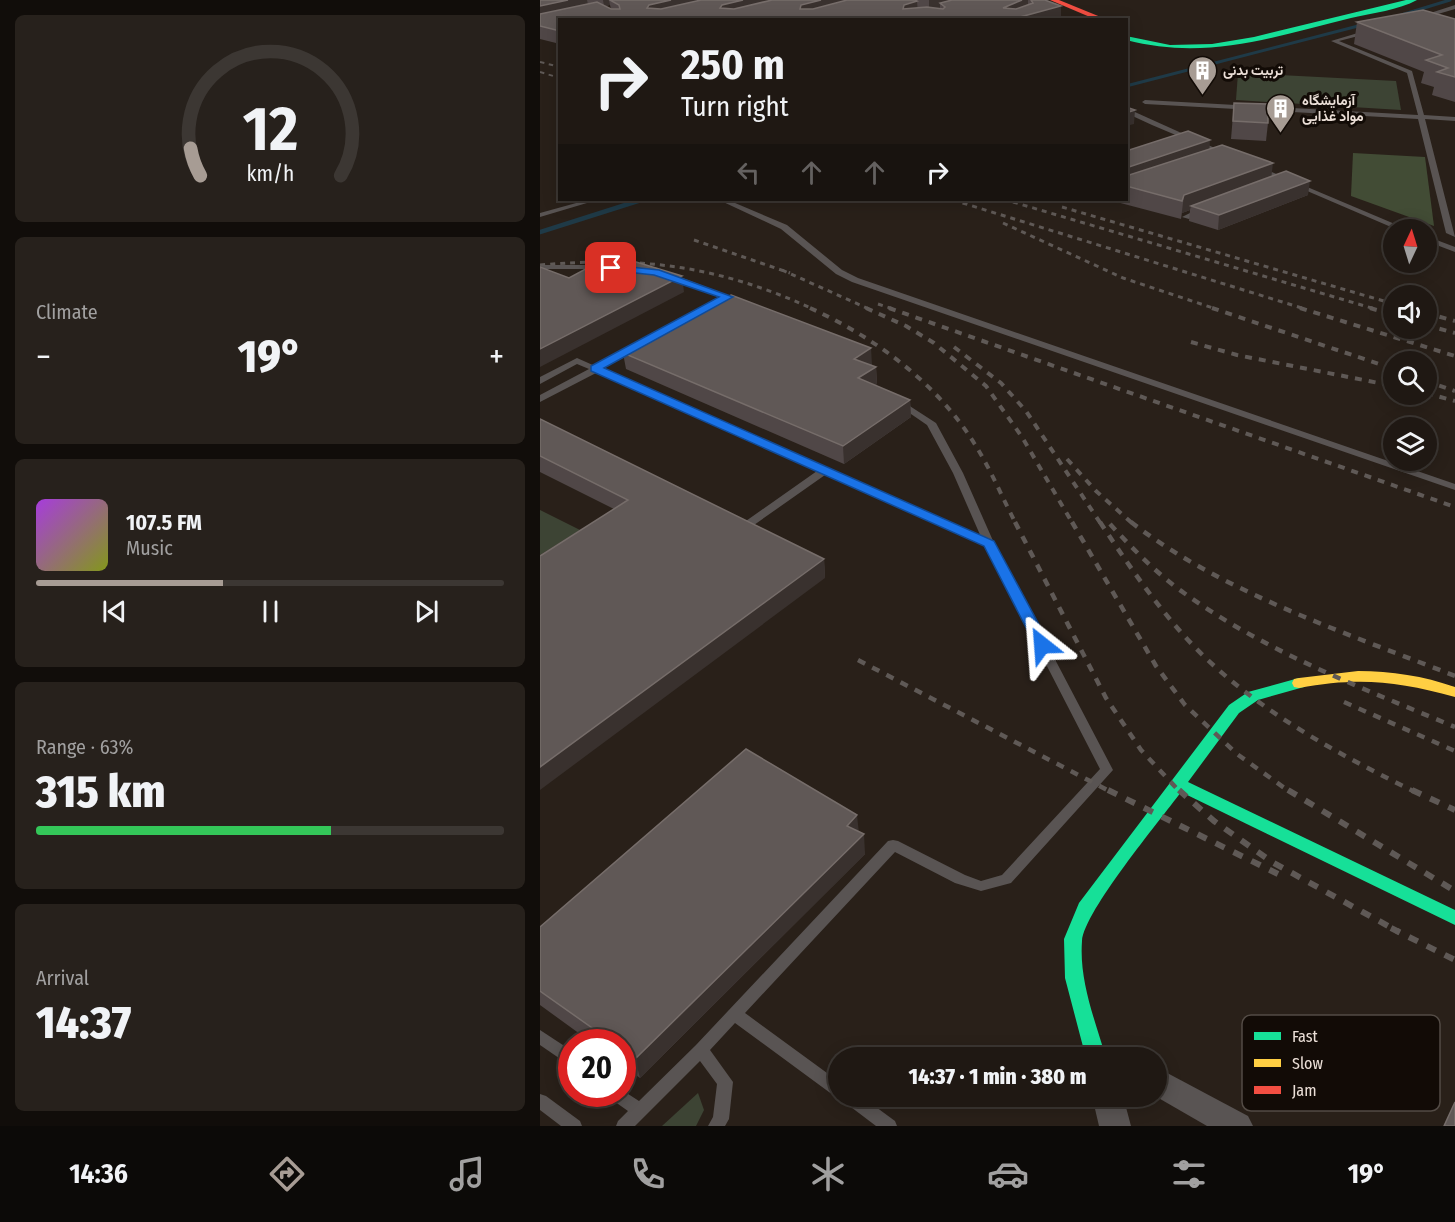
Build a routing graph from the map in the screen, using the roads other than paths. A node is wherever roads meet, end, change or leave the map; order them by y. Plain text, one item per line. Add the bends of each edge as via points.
1 (1053, 0) edge
2 (1414, 0) edge
3 (1038, 4) edge
4 (1370, 6) edge
5 (1455, 7) edge
6 (1306, 15) junction
7 (1428, 15) junction
8 (1073, 18) edge
9 (1100, 18) edge
10 (1417, 18) edge
11 (1439, 18) edge
12 (1329, 22) junction
13 (1128, 28) edge
14 (1376, 30) edge
15 (1128, 39) edge
16 (1145, 102) dead end
17 (1128, 111) edge
18 (1422, 117) junction
19 (1455, 119) edge
20 (1226, 155) junction
21 (1215, 159) edge
22 (1236, 159) edge
23 (1246, 163) edge
24 (1285, 180) junction
25 (1274, 184) edge
26 (589, 201) edge
27 (725, 201) edge
28 (1208, 208) edge
29 (540, 215) edge
30 (1186, 217) dead end
31 (1383, 220) edge
32 (1455, 235) edge
33 (1437, 243) edge
34 (1455, 250) edge
35 (540, 267) edge
36 (611, 268) edge
37 (655, 272) edge
38 (728, 297) junction
39 (748, 304) edge
40 (668, 329) edge
41 (648, 340) edge
42 (595, 369) junction
43 (540, 381) edge
44 (540, 399) edge
45 (893, 399) edge
46 (825, 470) junction
47 (1455, 487) edge
48 (740, 530) edge
49 (989, 543) junction
50 (1455, 692) edge
51 (1178, 784) junction
52 (1455, 918) edge
53 (734, 1014) junction
54 (540, 1037) edge
55 (1099, 1047) edge
56 (558, 1050) edge
57 (701, 1050) junction
58 (828, 1083) edge
59 (1167, 1087) edge
60 (540, 1101) edge
61 (635, 1107) edge
62 (863, 1107) edge
63 (1110, 1107) edge
64 (639, 1110) junction
65 (574, 1126) edge
66 (624, 1126) edge
67 (716, 1126) edge
68 (889, 1126) edge
69 (1115, 1126) edge
70 (1237, 1126) edge

1 - 9 main road
2 - 4 main road
3 - 8 main road
4 - 6 main road via 1353,14 1343,10 1350,5
4 - 12 main road
5 - 7 lane
6 - 12 main road via 1334,17
6 - 13 main road via 1207,42 1165,41
7 - 10 lane
7 - 11 lane
12 - 15 main road via 1202,50 1162,48
14 - 18 lane via 1334,41 1410,72
16 - 18 lane
17 - 20 lane
18 - 19 lane
18 - 32 lane via 1450,233
20 - 21 lane
20 - 22 lane
23 - 24 lane
24 - 25 lane
24 - 31 lane
26 - 29 lane
27 - 47 lane via 784,226 839,272 855,280
28 - 30 lane
33 - 34 lane
35 - 36 lane
37 - 38 lane
38 - 39 lane
38 - 40 lane
41 - 42 lane
42 - 43 lane via 578,361
42 - 44 lane
42 - 46 lane
45 - 49 lane via 931,423
46 - 48 lane
46 - 49 lane
49 - 53 lane via 1107,770 1006,879 981,886 893,846
50 - 51 main road via 1399,676 1348,677 1251,696 1234,710
51 - 52 main road
51 - 55 main road via 1085,908 1072,939 1074,978
53 - 57 lane
53 - 58 lane
54 - 56 lane
57 - 64 lane
57 - 67 lane via 725,1082 721,1119
59 - 70 street
60 - 65 lane
61 - 64 lane
62 - 68 lane
63 - 69 street
64 - 66 lane

